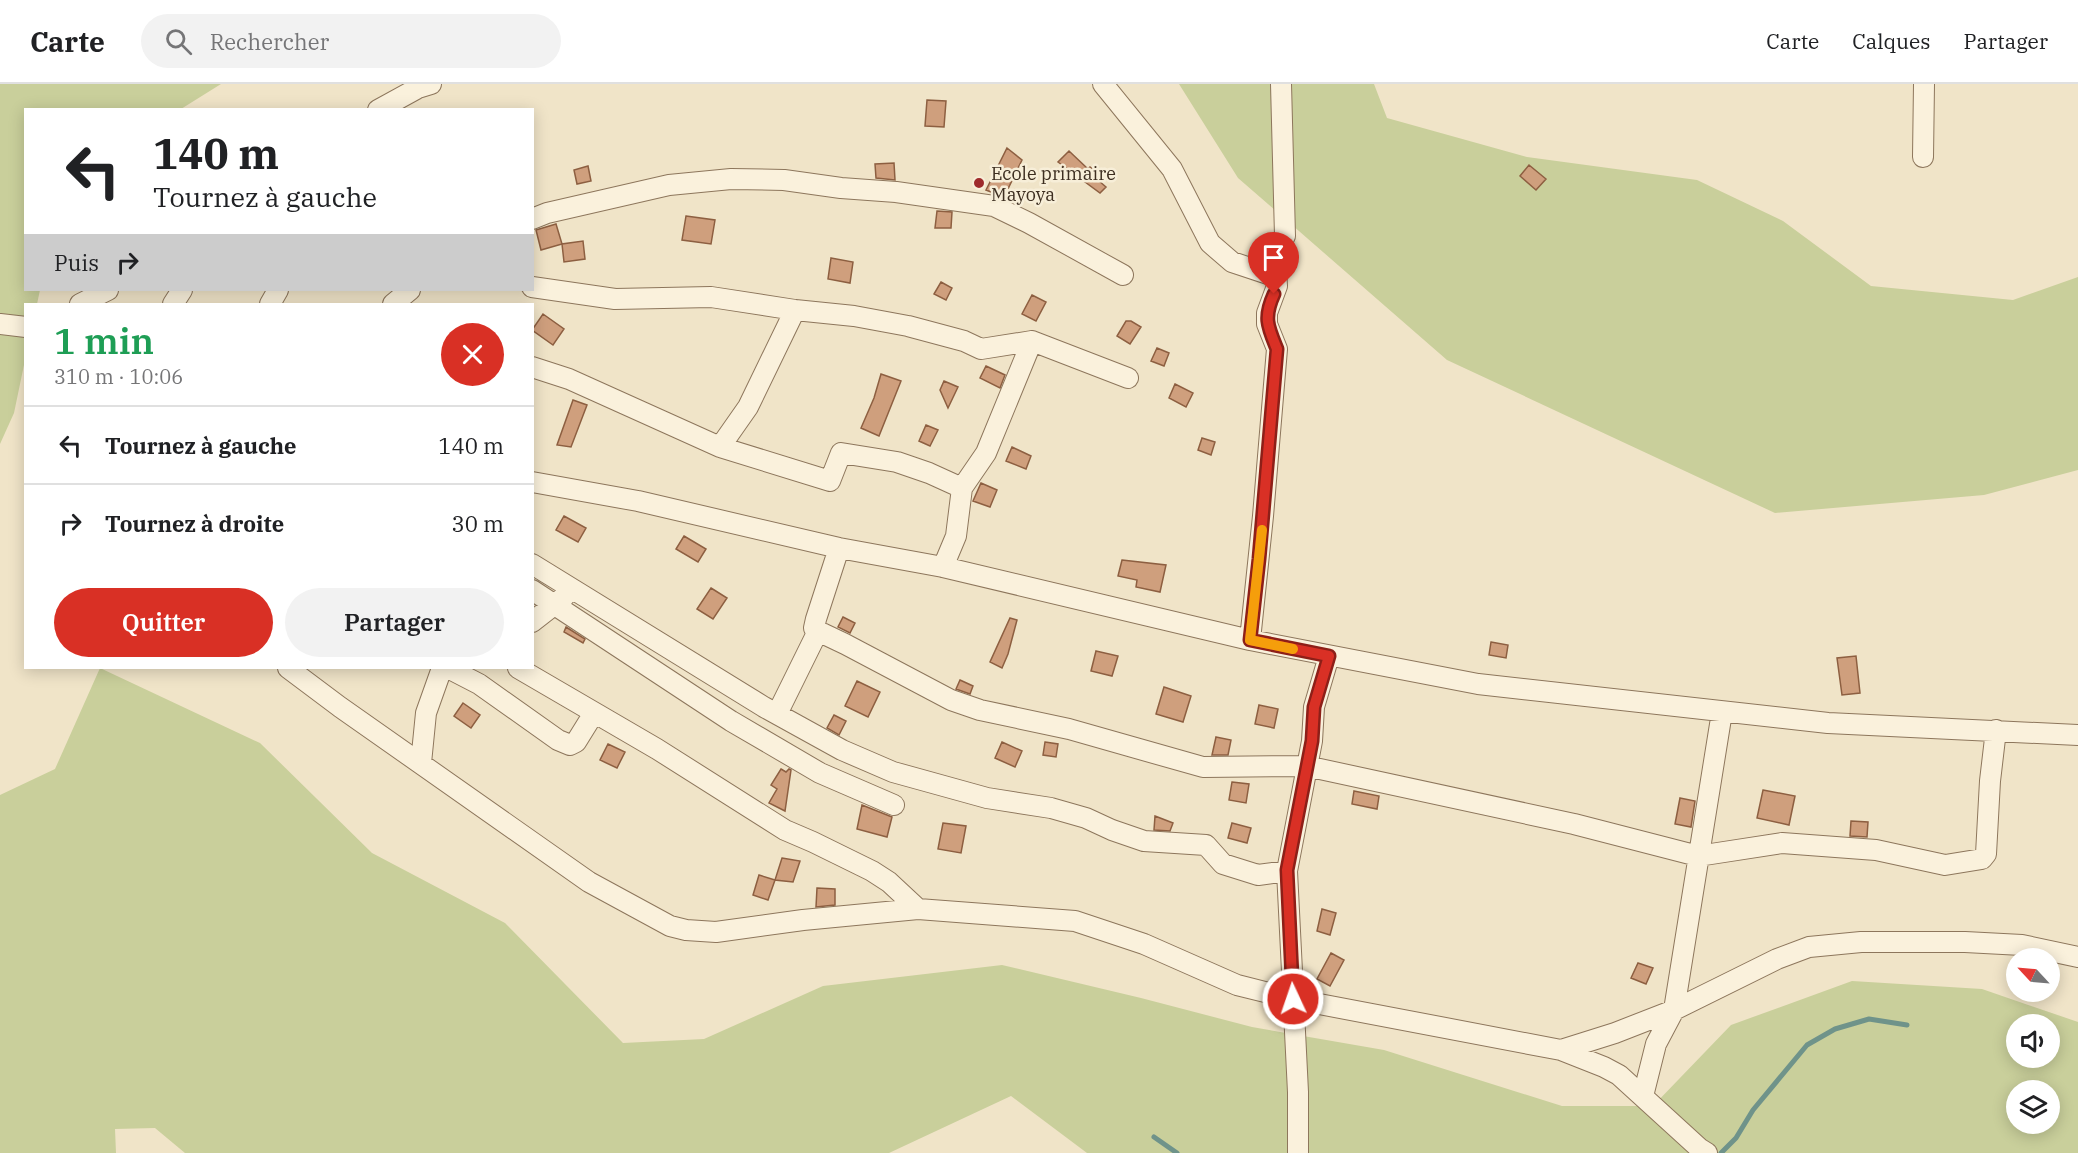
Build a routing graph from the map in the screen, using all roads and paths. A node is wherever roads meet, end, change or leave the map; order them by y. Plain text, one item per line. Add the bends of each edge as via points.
1 (431, 84) edge
2 (1104, 84) edge
3 (1281, 84) edge
4 (1924, 84) edge
5 (382, 108) edge
6 (1923, 157) dead end
7 (534, 218) edge
8 (1123, 275) dead end
9 (1276, 277) junction
10 (534, 287) edge
11 (106, 291) edge
12 (409, 291) edge
13 (82, 303) edge
14 (394, 303) edge
15 (795, 310) junction
16 (0, 324) edge
17 (24, 327) edge
18 (1032, 341) junction
19 (534, 368) edge
20 (1128, 378) dead end
21 (720, 447) junction
22 (534, 482) edge
23 (962, 488) junction
24 (839, 548) junction
25 (534, 565) edge
26 (943, 567) junction
27 (534, 591) edge
28 (574, 591) junction
29 (553, 603) junction
30 (534, 620) edge
31 (817, 633) junction
32 (1250, 640) junction
33 (1329, 656) junction
34 (289, 669) edge
35 (442, 669) edge
36 (450, 669) edge
37 (520, 669) edge
38 (1722, 712) junction
39 (594, 713) junction
40 (777, 714) junction
41 (1996, 730) junction
42 (2078, 735) edge
43 (421, 763) junction
44 (1306, 766) junction
45 (894, 805) dead end
46 (1698, 855) junction
47 (1287, 870) junction
48 (918, 909) junction
49 (2078, 957) edge
50 (1293, 999) junction
51 (1674, 1010) junction
52 (1561, 1050) junction
53 (1643, 1096) junction
54 (1298, 1153) edge
55 (1707, 1153) edge

1 - 5 street
2 - 9 street via 1172,169 1210,243 1232,262
3 - 9 street via 1285,236 1275,254
4 - 6 street
7 - 8 street via 669,185 731,179 784,180 994,206
9 - 32 street via 1277,286 1267,313 1277,349
10 - 15 street via 615,299 711,297
11 - 13 street
12 - 14 street
15 - 18 street via 908,326 981,349
15 - 21 street via 748,407
16 - 17 street
18 - 20 street
18 - 23 street via 986,453
19 - 21 street via 569,379
21 - 23 street via 830,481 841,453 881,459
22 - 24 street via 638,501
23 - 26 street via 956,536
24 - 26 street
24 - 31 street via 816,619
25 - 28 street
26 - 32 street
27 - 29 street
28 - 29 street
28 - 40 street
29 - 30 street
29 - 45 street via 730,721 820,773
31 - 40 street
31 - 44 street via 968,707 1069,729 1203,767
32 - 33 street
33 - 38 street via 1478,684
33 - 44 street via 1314,707
34 - 43 street
35 - 43 street via 426,713
36 - 39 street via 570,745
37 - 39 street
38 - 41 street via 1862,725
38 - 46 street
39 - 48 street via 785,831 872,871
40 - 47 street via 842,750 893,772 987,798 1051,808 1144,841 1206,845 1223,864 1258,875
41 - 42 street
41 - 46 street via 1984,858 1945,866 1876,850 1782,843
43 - 48 street via 589,882 670,926 716,932
44 - 46 street
44 - 47 street
46 - 51 street
47 - 50 street
48 - 50 street via 1075,921 1144,944 1237,985
49 - 51 street via 2022,945 1911,942 1809,947
50 - 52 street
50 - 54 street
51 - 52 street
51 - 53 street via 1656,1044
52 - 53 street via 1619,1075
53 - 55 street

